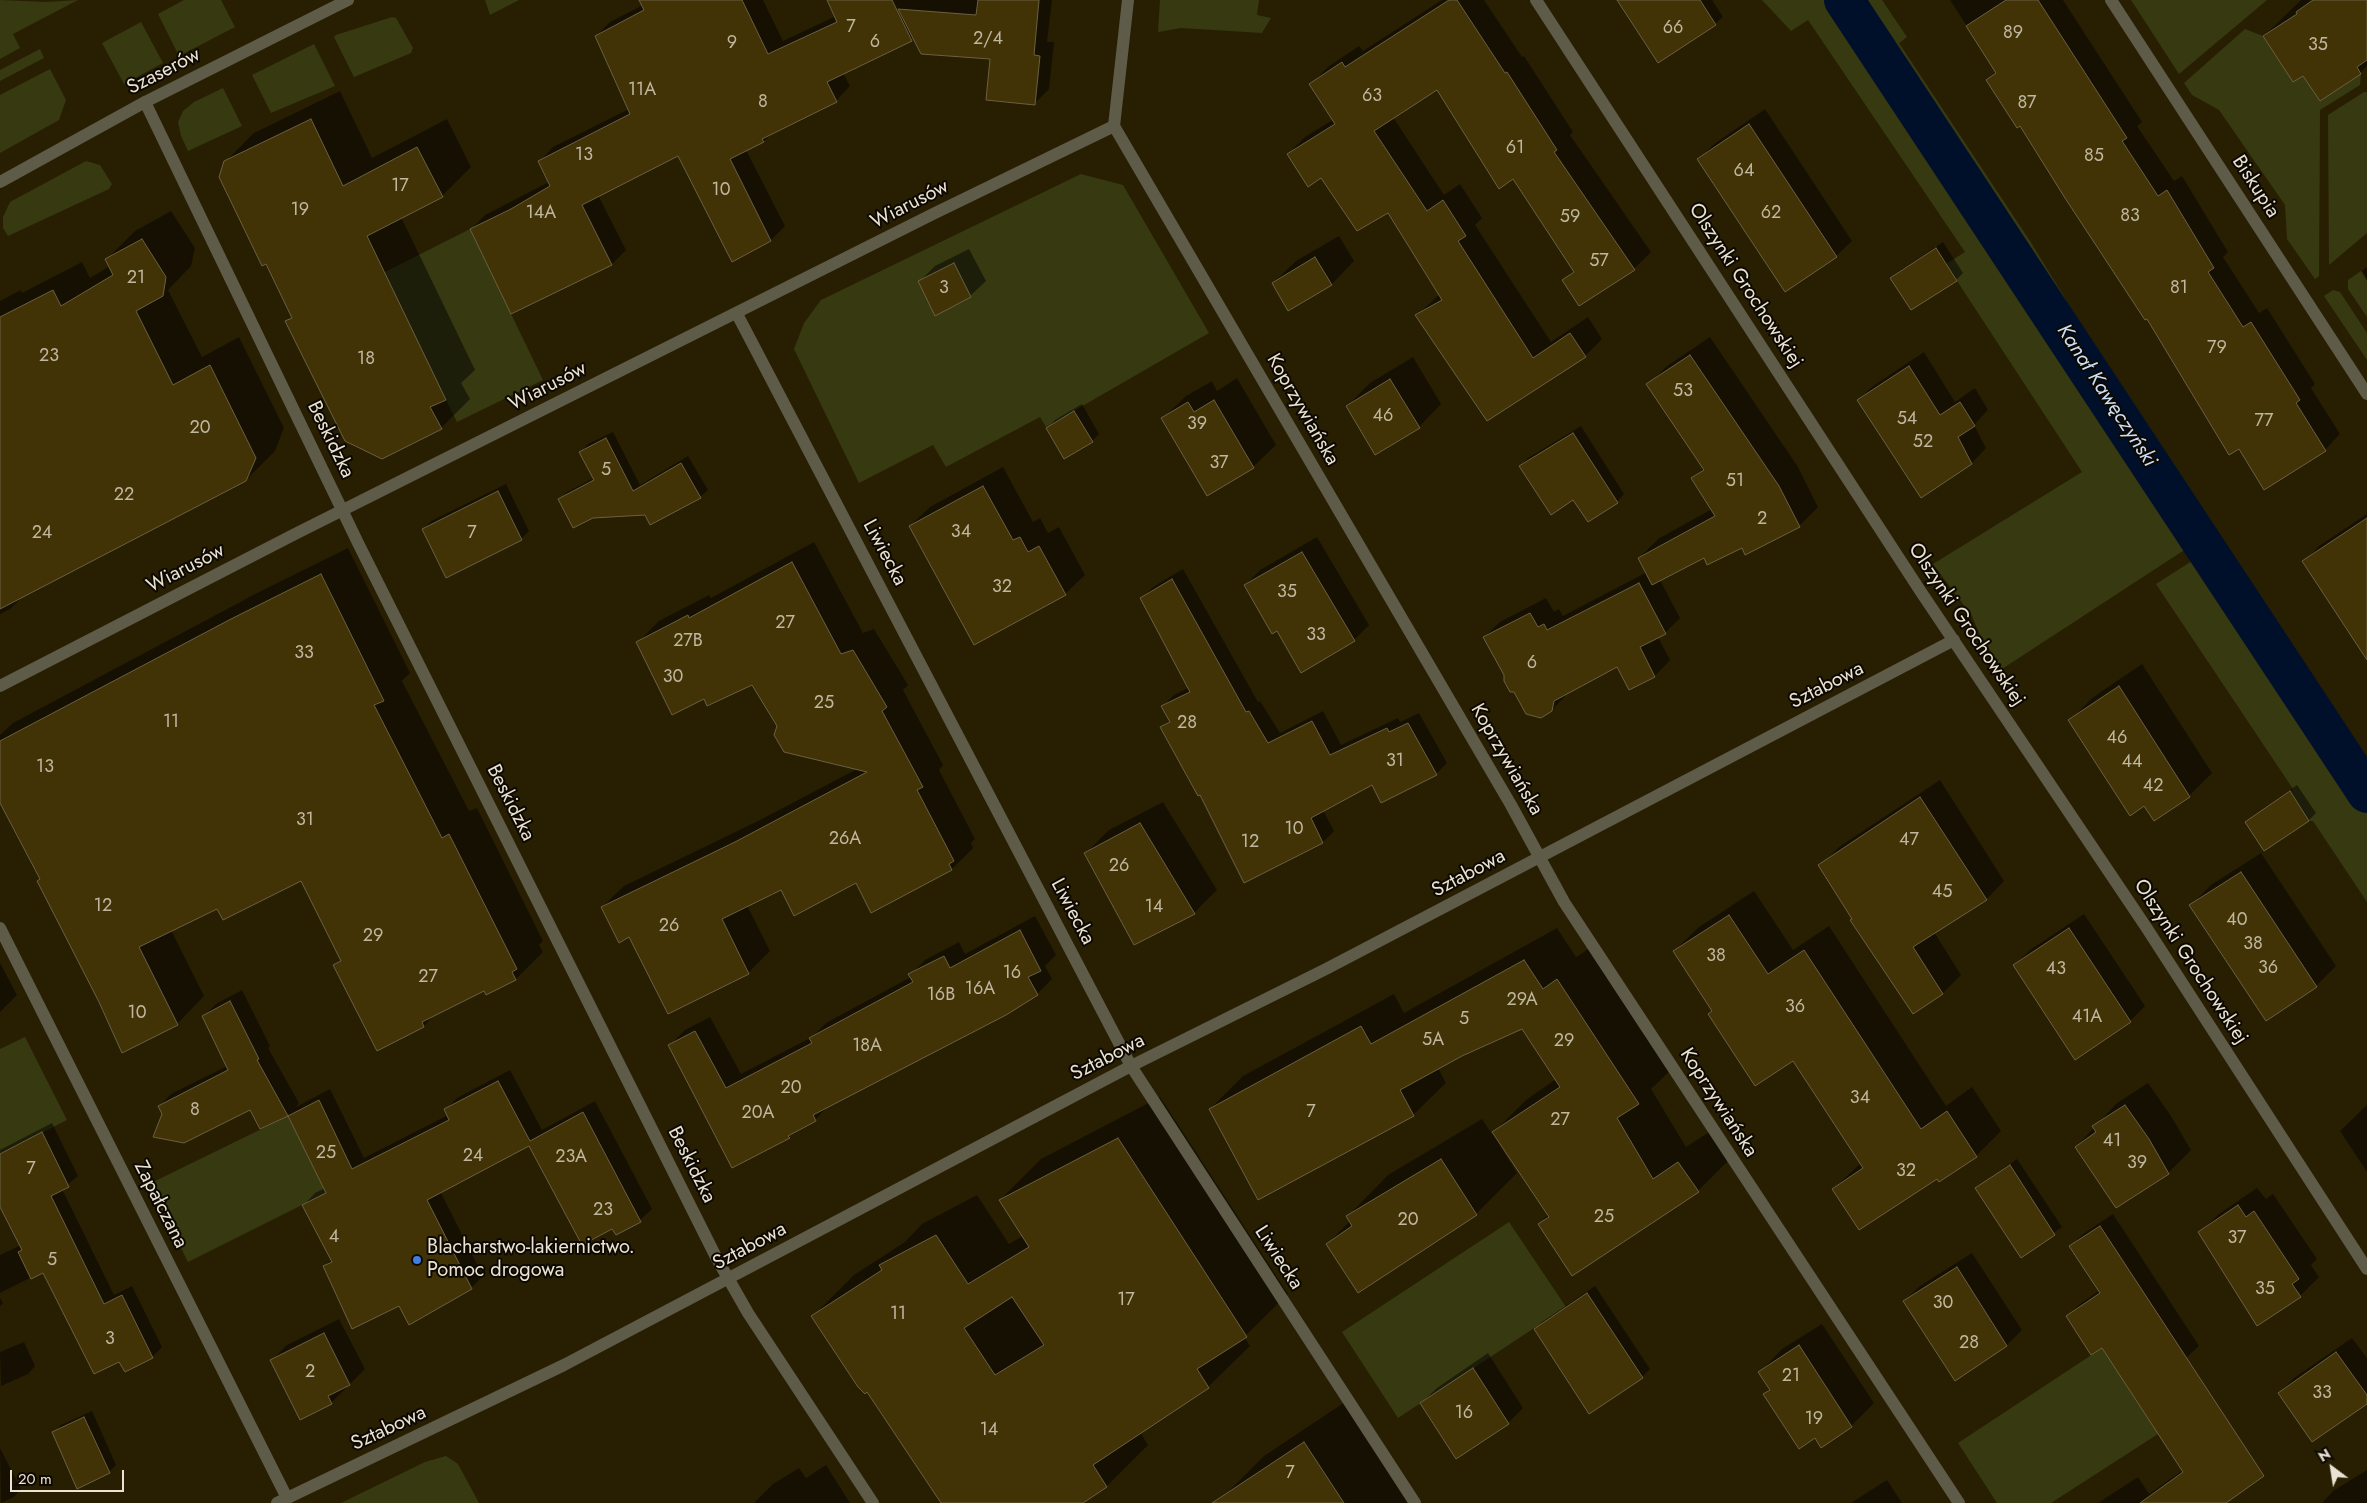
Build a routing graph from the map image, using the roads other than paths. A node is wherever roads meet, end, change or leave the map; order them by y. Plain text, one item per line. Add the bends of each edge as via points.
1 (348, 0) edge
2 (1128, 0) edge
3 (1536, 0) edge
4 (2111, 0) edge
5 (145, 102) junction
6 (1114, 126) junction
7 (0, 182) edge
8 (737, 314) junction
9 (2367, 394) edge
10 (343, 510) junction
11 (1954, 640) junction
12 (0, 686) edge
13 (1540, 858) junction
14 (0, 928) edge
15 (1131, 1066) junction
16 (2367, 1269) edge
17 (728, 1279) junction
18 (282, 1501) edge
19 (872, 1503) edge
20 (1415, 1503) edge
21 (1959, 1503) edge

1 - 5 street, Szaserów
2 - 6 street
3 - 11 street, Olszynki Grochowskiej
4 - 9 street, Biskupia
5 - 7 street, Szaserów
5 - 10 street, Beskidzka
6 - 8 street, Wiarusów
6 - 13 street, Koprzywiańska
8 - 10 street, Wiarusów
8 - 15 street, Liwiecka
10 - 12 street, Wiarusów
10 - 17 street, Beskidzka
11 - 13 street, Sztabowa
11 - 16 street, Olszynki Grochowskiej via 2146,927
13 - 15 street, Sztabowa
13 - 21 street, Koprzywiańska via 1564,902
14 - 18 street, Zapałczana
15 - 17 street, Sztabowa
15 - 20 street, Liwiecka
17 - 18 street, Sztabowa via 538,1378
17 - 19 street, Beskidzka

